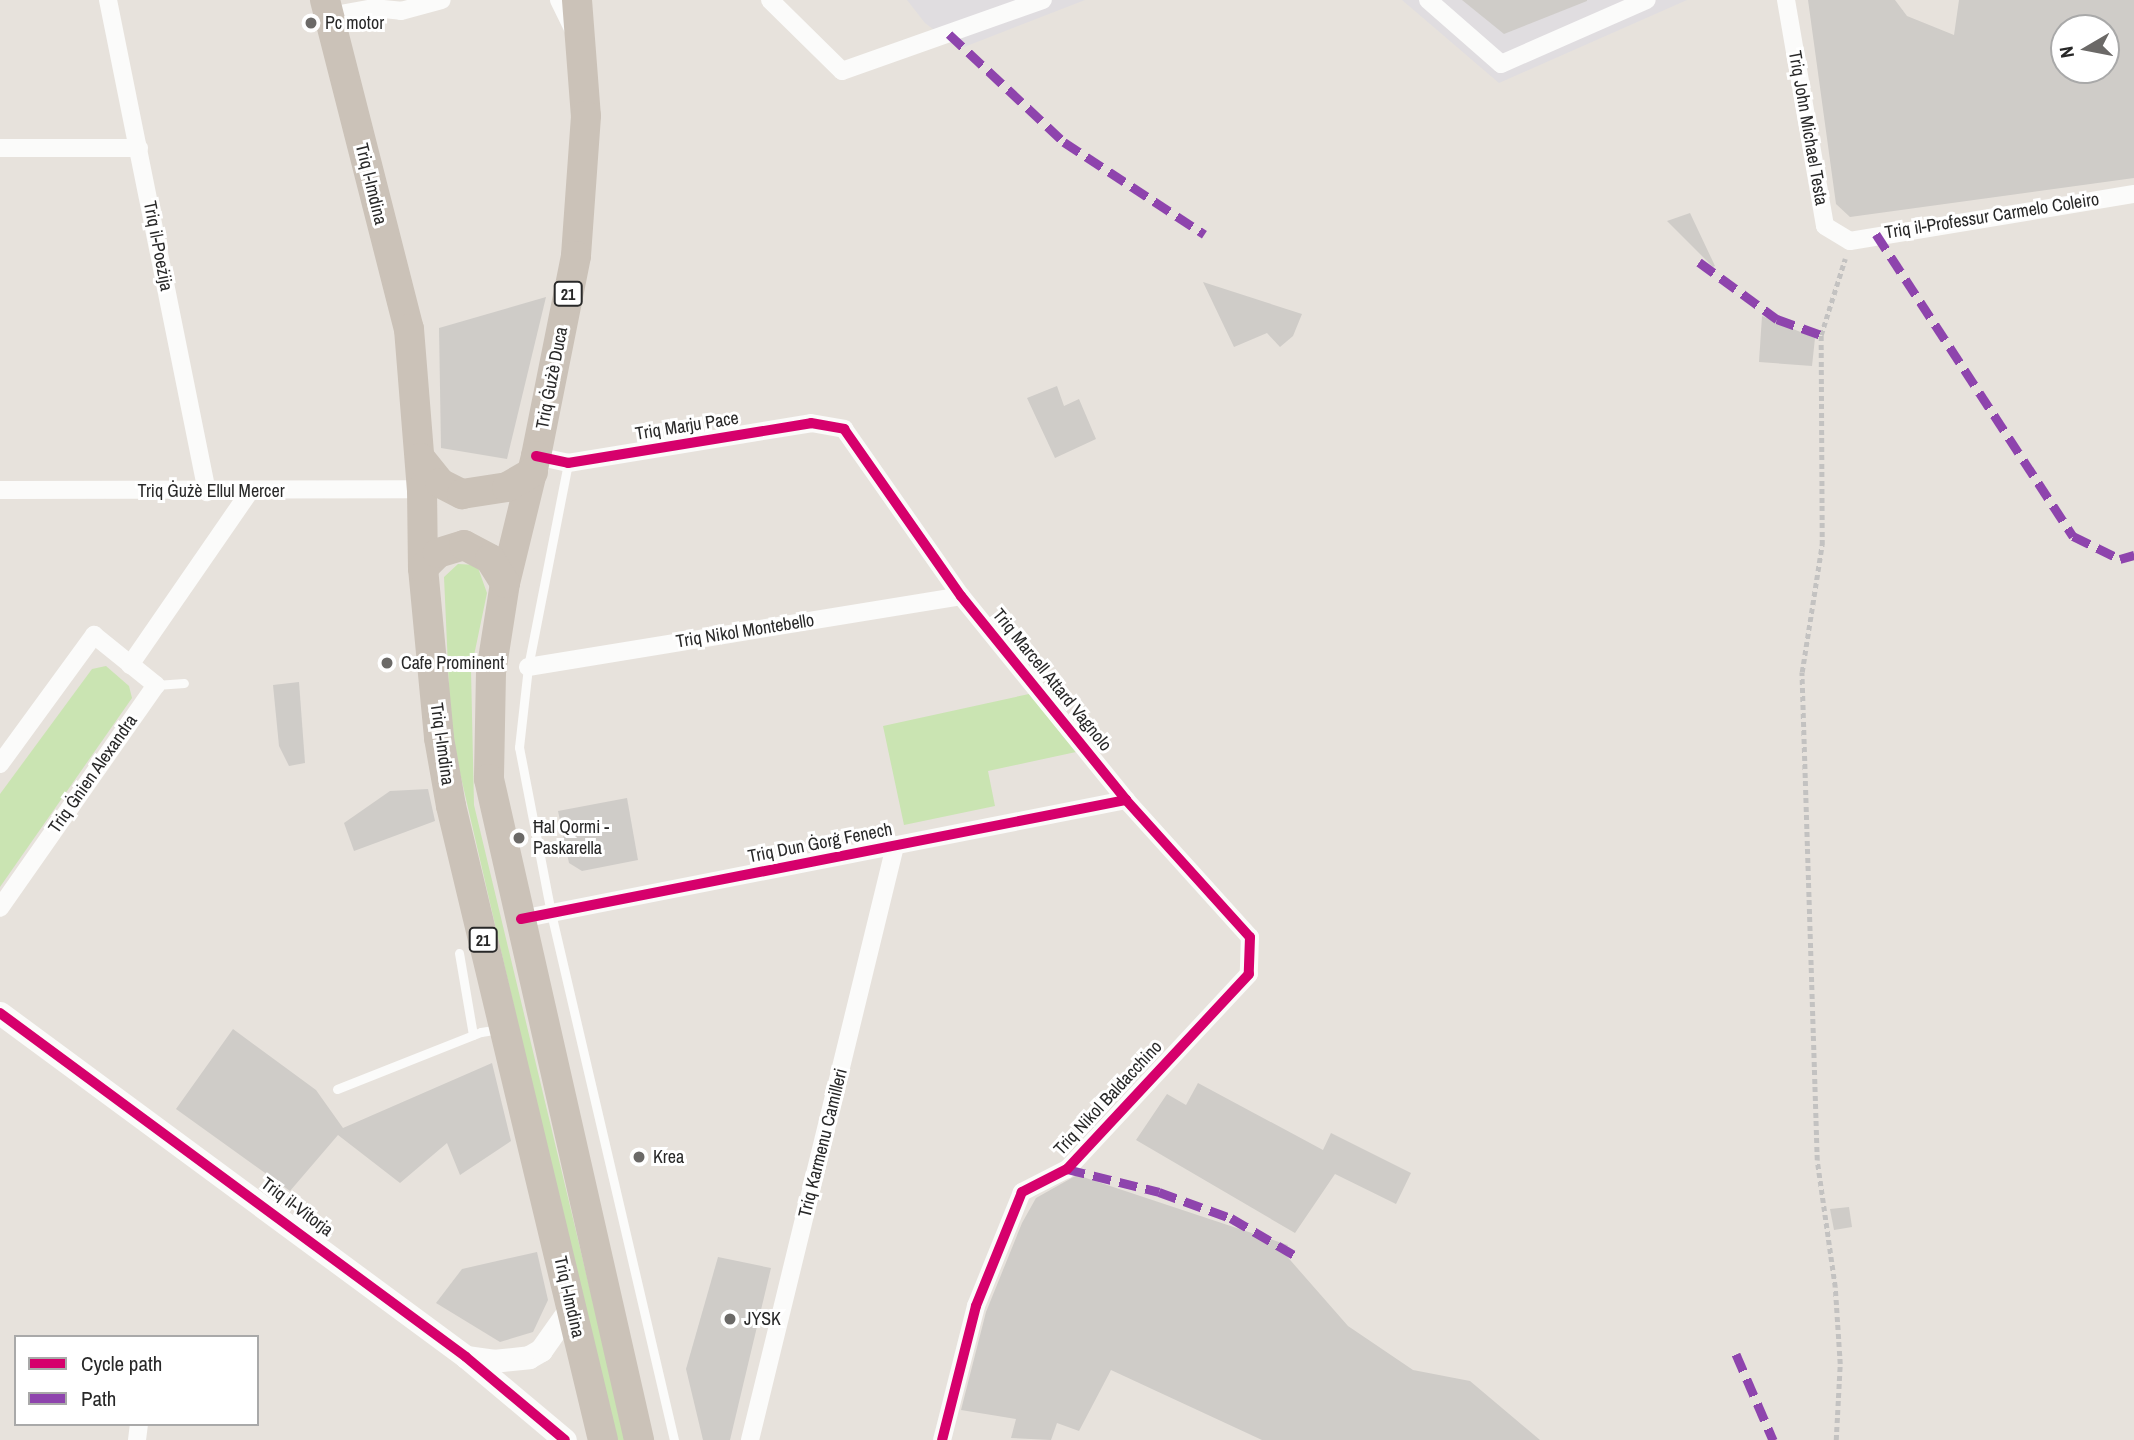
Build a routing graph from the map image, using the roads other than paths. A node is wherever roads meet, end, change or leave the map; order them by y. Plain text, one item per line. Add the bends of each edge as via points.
1 (108, 0) edge
2 (442, 0) edge
3 (559, 0) edge
4 (578, 0) edge
5 (770, 0) edge
6 (1043, 0) edge
7 (1428, 0) edge
8 (1647, 0) edge
9 (1786, 0) edge
10 (327, 8) edge
11 (582, 46) junction
12 (0, 148) edge
13 (139, 148) junction
14 (2134, 194) edge
15 (1850, 241) joint
16 (844, 429) joint
17 (419, 458) junction
18 (568, 463) junction
19 (535, 464) junction
20 (422, 489) junction
21 (0, 490) edge
22 (250, 491) junction
23 (207, 492) junction
24 (423, 568) junction
25 (505, 583) junction
26 (961, 596) junction
27 (130, 665) junction
28 (528, 667) junction
29 (184, 683) dead end
30 (156, 685) junction
31 (1, 760) edge
32 (1126, 800) junction
33 (895, 846) junction
34 (6, 890) edge
35 (0, 908) edge
36 (551, 913) junction
37 (520, 919) junction
38 (1250, 937) joint
39 (459, 953) dead end
40 (0, 1013) edge
41 (505, 1028) junction
42 (473, 1035) junction
43 (337, 1088) dead end
44 (572, 1306) junction
45 (466, 1357) junction
46 (565, 1440) edge
47 (603, 1440) edge
48 (639, 1440) edge
49 (674, 1440) edge
50 (750, 1440) edge
51 (942, 1440) edge

1 - 13 street, Triq il-Poeżija
2 - 10 street via 401,11
3 - 11 street, Triq Ġużè Duca
4 - 11 highway, Triq Ġużè Duca / 21
5 - 6 street via 842,71
7 - 8 street via 1501,64
9 - 15 street, Triq John Michael Testa via 1825,226
10 - 17 highway, Triq l-Imdina / 21 via 409,329
11 - 19 highway, Triq Ġużè Duca / 21 via 586,116 576,256
12 - 13 street
13 - 23 street, Triq il-Poeżija
14 - 15 street, Triq il-Professur Carmelo Coleiro
16 - 18 street, Triq Marju Pace via 811,423
16 - 26 street, Triq Marcell Attard Vagnolo
17 - 19 highway via 440,482 463,494 507,487
17 - 20 highway, Triq l-Imdina / 21
18 - 19 street, Triq Marju Pace
18 - 28 lane
19 - 25 highway, Triq Ġużè Duca / 21
20 - 22 street, Triq Ġużè Ellul Mercer
20 - 24 highway, Triq l-Imdina / 21
21 - 23 street, Triq Ġużè Ellul Mercer
22 - 23 street, Triq Ġużè Ellul Mercer
22 - 27 street
24 - 25 highway via 438,553 464,545 490,559
24 - 41 highway, Triq l-Imdina / 21 via 449,792
25 - 37 highway, Triq l-Imdina / 21 via 491,672 489,779
26 - 28 street, Triq Nikol Montebello
26 - 32 street, Triq Marcell Attard Vagnolo
27 - 30 street
27 - 31 street via 93,635
28 - 36 lane via 519,747
29 - 30 lane
30 - 34 street, Triq Ġnien Alexandra
32 - 33 street, Triq Dun Ġorġ Fenech
32 - 38 street, Triq Marcell Attard Vagnolo
33 - 36 street, Triq Dun Ġorġ Fenech
33 - 50 street, Triq Karmenu Camilleri
34 - 35 street, Triq Ġnien Alexandra
36 - 37 street, Triq Dun Ġorġ Fenech
36 - 49 lane
37 - 48 highway, Triq l-Imdina / 21
38 - 51 street, Triq Nikol Baldacchino via 1249,974 1067,1168 1022,1192 976,1306
39 - 42 lane
40 - 45 street, Triq il-Vitorja
41 - 42 lane
41 - 44 highway, Triq l-Imdina / 21
42 - 43 lane
44 - 45 street via 541,1350 529,1357 493,1361
44 - 47 highway, Triq l-Imdina / 21
45 - 46 street, Triq il-Vitorja

